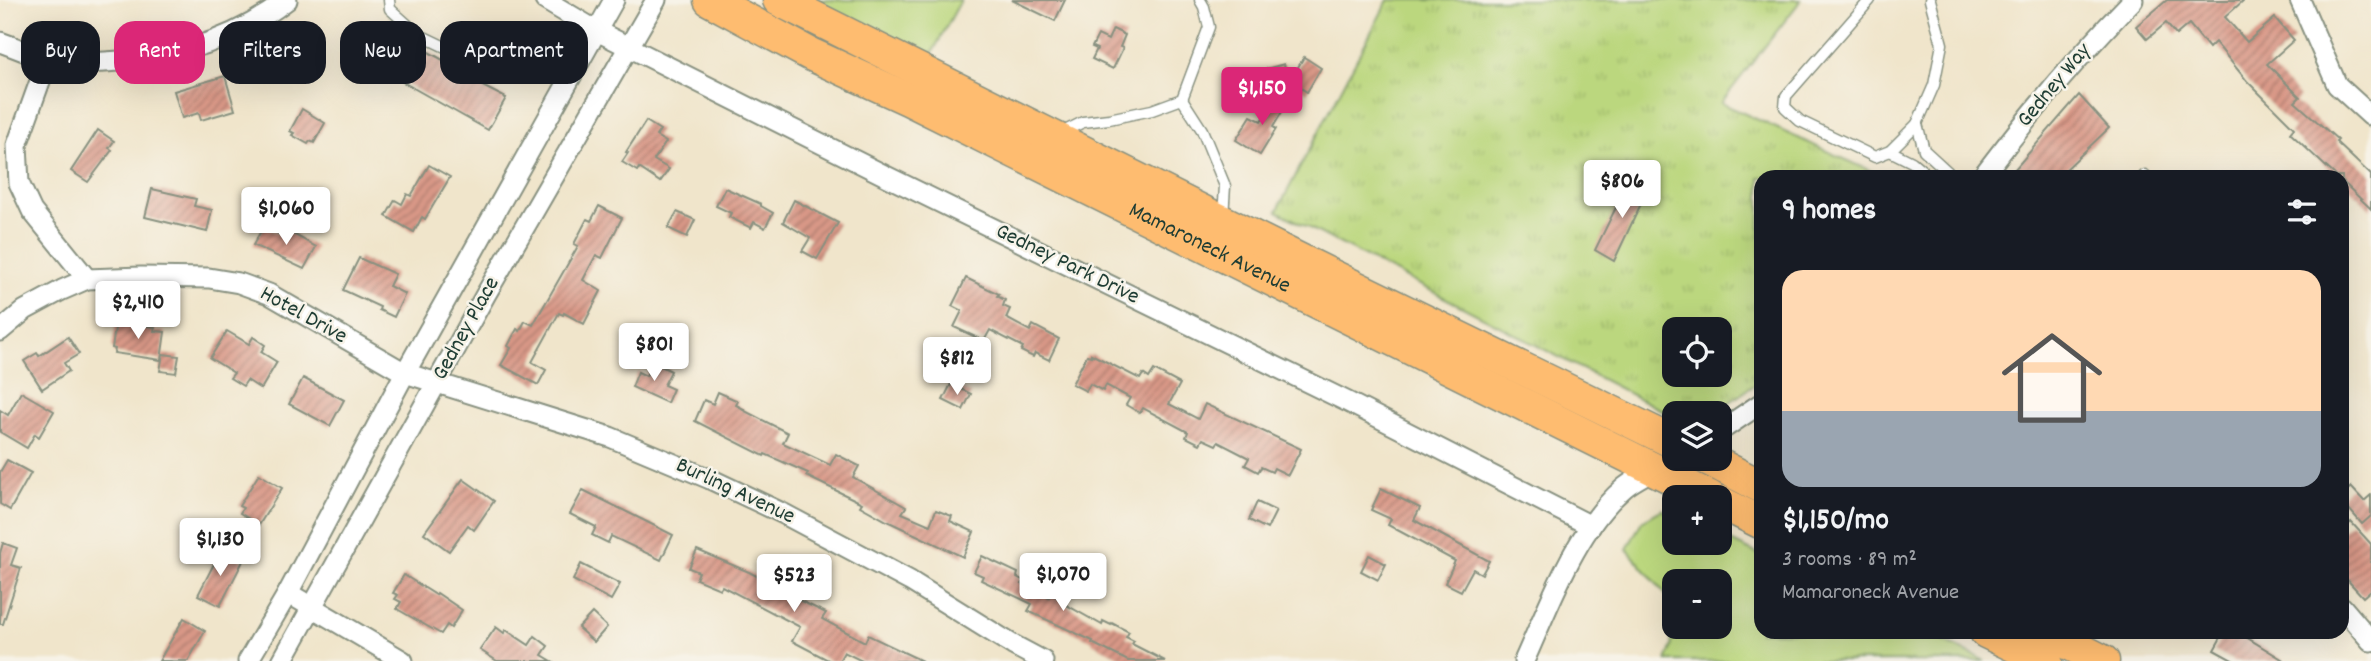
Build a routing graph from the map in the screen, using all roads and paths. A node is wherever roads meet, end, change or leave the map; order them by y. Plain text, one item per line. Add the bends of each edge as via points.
1 (286, 0) edge
2 (545, 0) edge
3 (614, 0) edge
4 (656, 0) edge
5 (710, 0) edge
6 (779, 0) edge
7 (1200, 0) edge
8 (1870, 0) edge
9 (1930, 0) edge
10 (2133, 0) edge
11 (2300, 0) edge
12 (390, 5) edge
13 (590, 27) junction
14 (0, 42) edge
15 (628, 47) junction
16 (21, 49) edge
17 (100, 62) edge
18 (39, 84) edge
19 (1182, 99) junction
20 (2371, 116) edge
21 (1917, 124) junction
22 (1054, 137) junction
23 (1890, 151) junction
24 (1922, 170) edge
25 (1946, 170) edge
26 (1987, 170) edge
27 (1223, 221) junction
28 (87, 279) junction
29 (0, 331) edge
30 (405, 373) junction
31 (437, 382) junction
32 (1754, 408) edge
33 (1732, 424) edge
34 (1662, 437) edge
35 (1662, 462) edge
36 (1662, 466) edge
37 (1675, 471) edge
38 (1731, 471) edge
39 (1754, 483) edge
40 (1694, 485) edge
41 (1732, 508) edge
42 (1754, 519) edge
43 (1591, 526) junction
44 (288, 593) junction
45 (314, 608) junction
46 (2349, 615) edge
47 (2000, 639) edge
48 (2060, 639) edge
49 (2371, 641) edge
50 (248, 661) edge
51 (282, 661) edge
52 (403, 661) edge
53 (1043, 661) edge
54 (1524, 661) edge
55 (2046, 661) edge
56 (2103, 661) edge

1 - 17 street via 230,34 182,52
2 - 13 street, Gedney Park Drive
3 - 13 street, Gedney Place
4 - 15 street, Gedney Place
5 - 35 main road, Mamaroneck Avenue via 810,54
6 - 22 main road, Mamaroneck Avenue
7 - 19 lane via 1209,27
8 - 23 lane via 1786,96 1785,107 1800,121 1875,157
9 - 21 lane via 1942,44 1934,85
10 - 26 street, Gedney Way via 2082,52
11 - 20 street via 2337,85
12 - 13 lane via 418,34 492,70 529,59
13 - 15 street, Gedney Park Drive
13 - 30 street, Gedney Place
14 - 16 street
15 - 31 street, Gedney Place
15 - 43 street, Gedney Park Drive
18 - 28 street via 17,145 19,183 32,211
19 - 22 lane via 1152,110 1083,122
19 - 27 lane via 1202,130 1225,186
21 - 23 lane
21 - 25 lane via 1924,150
22 - 27 main road, Mamaroneck Avenue
23 - 24 lane
27 - 34 main road, Mamaroneck Avenue
28 - 29 street, Hotel Drive via 25,310
28 - 30 street, Hotel Drive via 209,278 239,283 269,294
30 - 31 street, Burling Avenue
30 - 44 street, Gedney Place
31 - 45 street, Gedney Place
31 - 53 street, Burling Avenue via 610,437 710,479 910,581
32 - 33 street
36 - 43 street via 1625,488
37 - 40 main road, Mamaroneck Avenue
38 - 39 main road
41 - 42 main road
43 - 54 street
44 - 45 street
44 - 50 street, Gedney Place
45 - 51 street, Gedney Place
45 - 52 street
46 - 49 street
47 - 55 main road
48 - 56 main road

